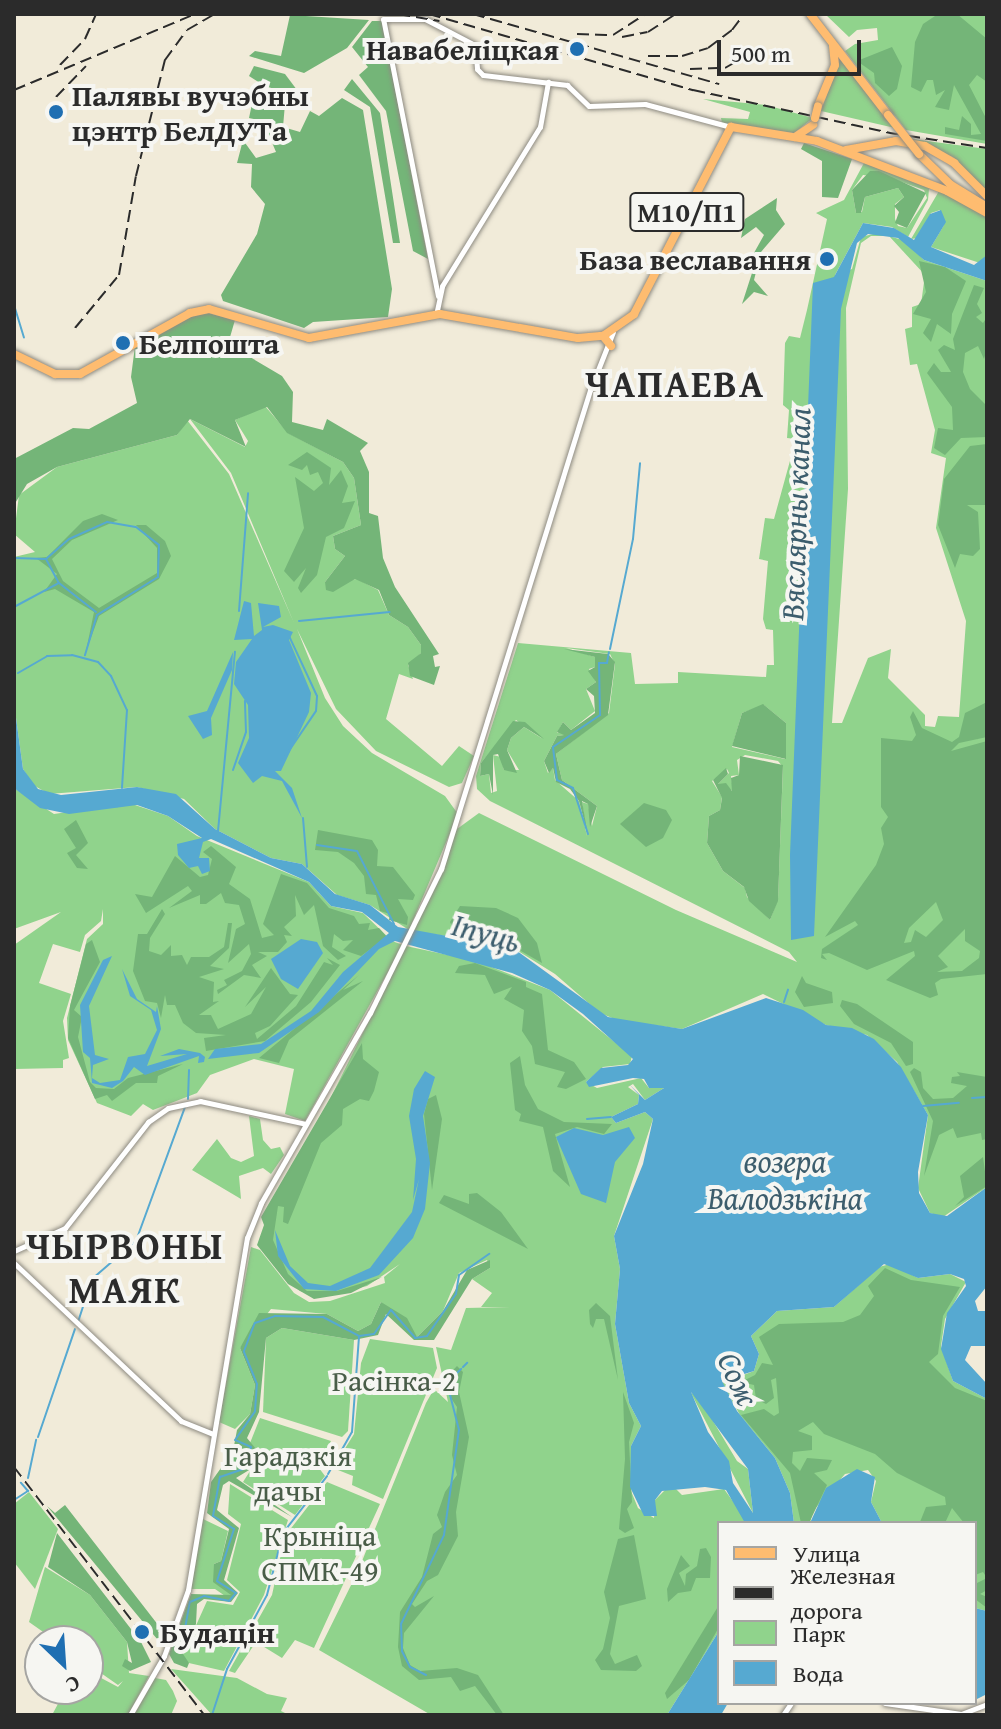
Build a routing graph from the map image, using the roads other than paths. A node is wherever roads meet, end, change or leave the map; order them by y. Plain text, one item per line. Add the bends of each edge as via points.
1 (810, 14) edge
2 (832, 42) junction
3 (548, 82) junction
4 (814, 122) junction
5 (727, 129) junction
6 (794, 137) junction
7 (809, 139) junction
8 (862, 153) junction
9 (974, 184) junction
10 (965, 195) junction
11 (987, 196) edge
12 (987, 208) edge
13 (438, 296) junction
14 (436, 315) junction
15 (614, 337) junction
16 (14, 354) edge
17 (303, 1123) junction
18 (14, 1251) edge
19 (14, 1263) edge
20 (214, 1434) junction
21 (987, 1704) edge
22 (899, 1705) edge
23 (130, 1715) edge

1 - 2 main road
2 - 4 main road, bridge via 835,65
2 - 10 main road, bridge via 919,154
3 - 5 street via 572,88 589,106 645,104
3 - 13 street via 540,127
3 - 13 street via 483,75 478,72 475,45 425,19 383,19
4 - 6 main road
4 - 7 main road
5 - 6 main road
5 - 15 main road, М10/П1 via 634,314
6 - 7 main road
7 - 8 main road
8 - 9 main road via 896,141 925,146 954,163
8 - 12 main road
9 - 10 main road via 973,192
9 - 11 main road
10 - 12 main road
13 - 14 street
14 - 15 main road via 578,338
14 - 16 main road via 309,338 202,310 77,382 75,375 51,372
15 - 17 street via 590,390 457,825 433,886 396,962
17 - 18 street via 200,1101 168,1108 148,1122 65,1228
17 - 20 street via 247,1238
19 - 20 street via 181,1421
20 - 23 street via 188,1590 164,1656
21 - 22 street via 961,1714

